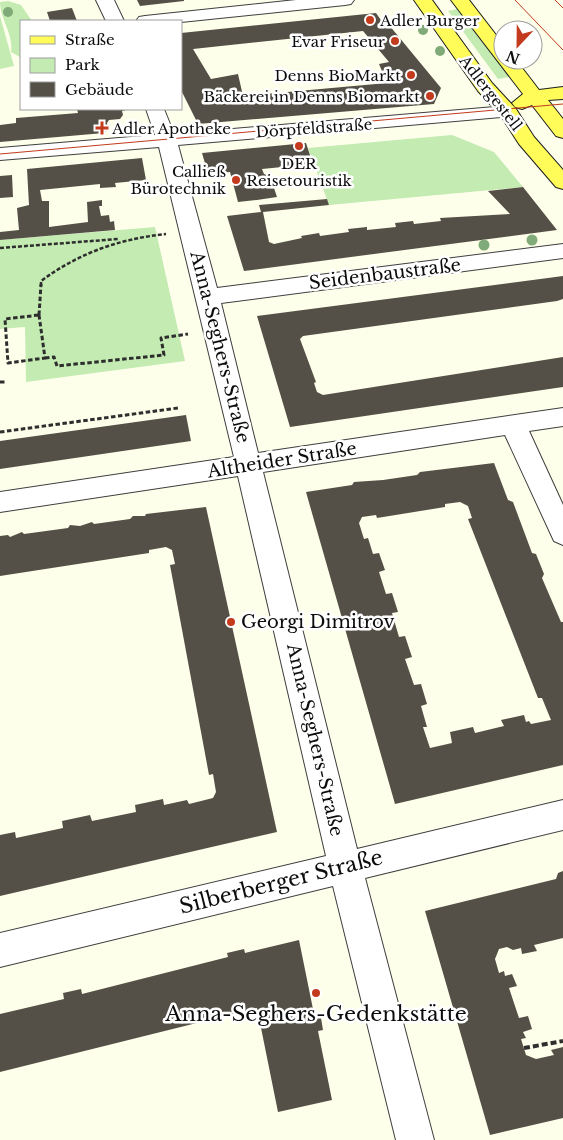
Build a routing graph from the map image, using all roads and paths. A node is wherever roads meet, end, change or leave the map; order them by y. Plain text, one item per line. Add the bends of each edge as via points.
1 (105, 0) edge
2 (344, 0) edge
3 (423, 0) edge
4 (460, 0) edge
5 (115, 20) edge
6 (154, 20) edge
7 (493, 43) edge
8 (514, 70) edge
9 (563, 93) edge
10 (534, 96) junction
11 (155, 110) edge
12 (507, 112) junction
13 (560, 125) edge
14 (167, 140) junction
15 (0, 154) edge
16 (563, 183) edge
17 (157, 235) dead end
18 (124, 239) junction
19 (0, 248) edge
20 (563, 251) edge
21 (208, 297) junction
22 (39, 315) junction
23 (5, 319) junction
24 (0, 320) edge
25 (188, 334) dead end
26 (44, 358) junction
27 (0, 382) edge
28 (5, 382) dead end
29 (178, 408) dead end
30 (563, 416) edge
31 (513, 424) junction
32 (0, 432) edge
33 (249, 466) junction
34 (0, 502) edge
35 (563, 534) edge
36 (563, 815) edge
37 (345, 867) junction
38 (0, 950) edge
39 (563, 1041) edge
40 (524, 1048) dead end
41 (415, 1140) edge

1 - 5 street
2 - 6 street
3 - 12 main road, Adlergestell
4 - 7 main road, Adlergestell
8 - 10 main road, Adlergestell
9 - 10 main road
10 - 12 main road, Dörpfeldstraße
10 - 13 main road, Adlergestell
11 - 14 street, Anna-Seghers-Straße
12 - 13 main road
12 - 14 street, Dörpfeldstraße
12 - 16 main road, Adlergestell
14 - 15 street, Dörpfeldstraße
14 - 21 street, Anna-Seghers-Straße
17 - 18 path
18 - 19 path
18 - 22 path via 65,264 41,282
20 - 21 street, Seidenbaustraße
21 - 33 street, Anna-Seghers-Straße
22 - 23 path
22 - 26 path
23 - 24 path
23 - 26 path via 8,364
25 - 26 path via 161,338 164,356 57,366 54,357
27 - 28 path
29 - 32 path
30 - 31 street, Altheider Straße
31 - 33 street, Altheider Straße
31 - 35 street
33 - 34 street, Altheider Straße
33 - 37 street, Anna-Seghers-Straße
36 - 37 street, Silberberger Straße
37 - 38 street, Silberberger Straße
37 - 41 street, Anna-Seghers-Straße
39 - 40 path

